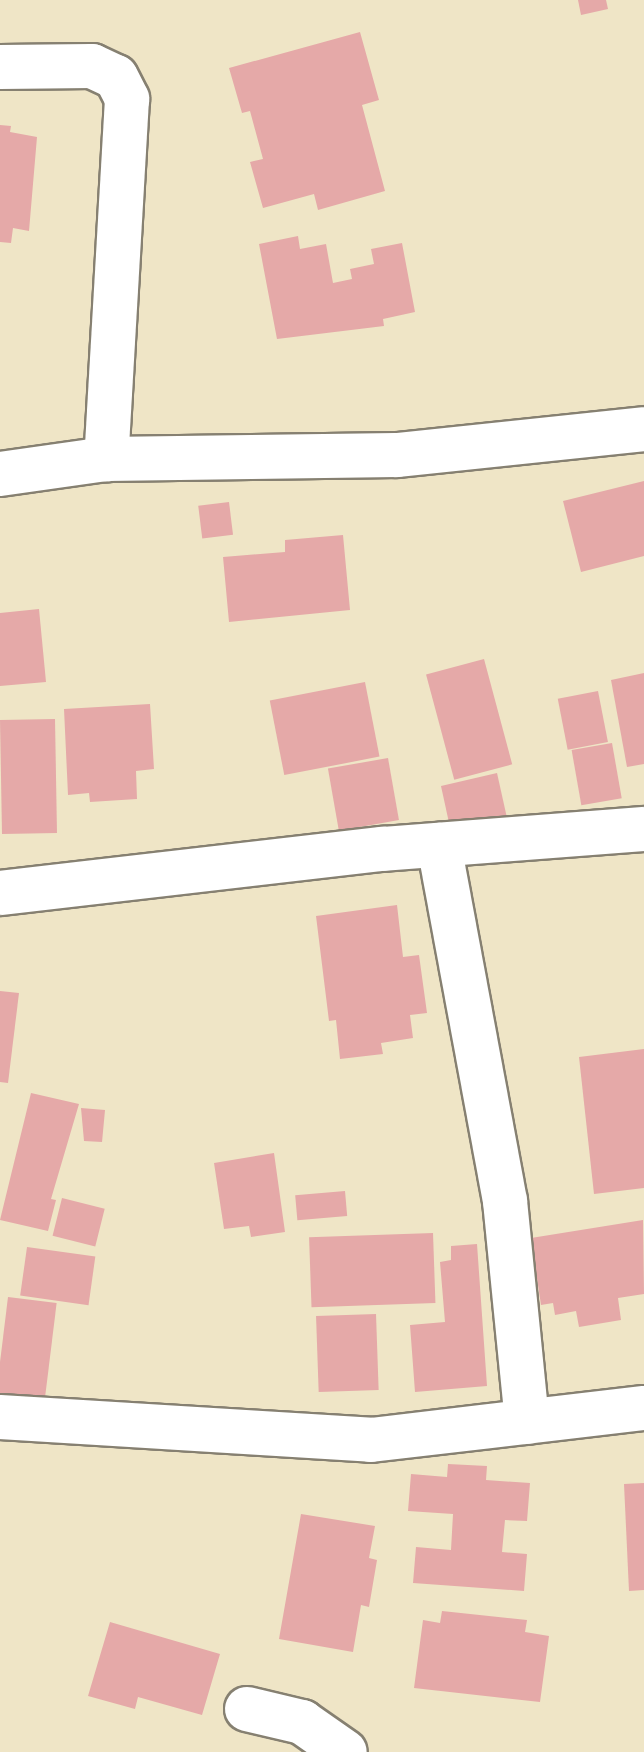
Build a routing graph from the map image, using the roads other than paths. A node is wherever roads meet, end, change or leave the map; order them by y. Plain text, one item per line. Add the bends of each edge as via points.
1 (0, 67) edge
2 (644, 429) edge
3 (106, 459) junction
4 (0, 474) edge
5 (644, 829) edge
6 (439, 845) junction
7 (0, 893) edge
8 (644, 1408) edge
9 (0, 1417) edge
10 (527, 1422) junction
11 (247, 1709) dead end
12 (345, 1752) edge

1 - 3 street via 92,66 116,77 127,99
2 - 3 street via 397,455
3 - 4 street
5 - 6 street
6 - 7 street
6 - 10 street via 505,1201
8 - 10 street
9 - 10 street via 371,1440
11 - 12 street via 302,1722

